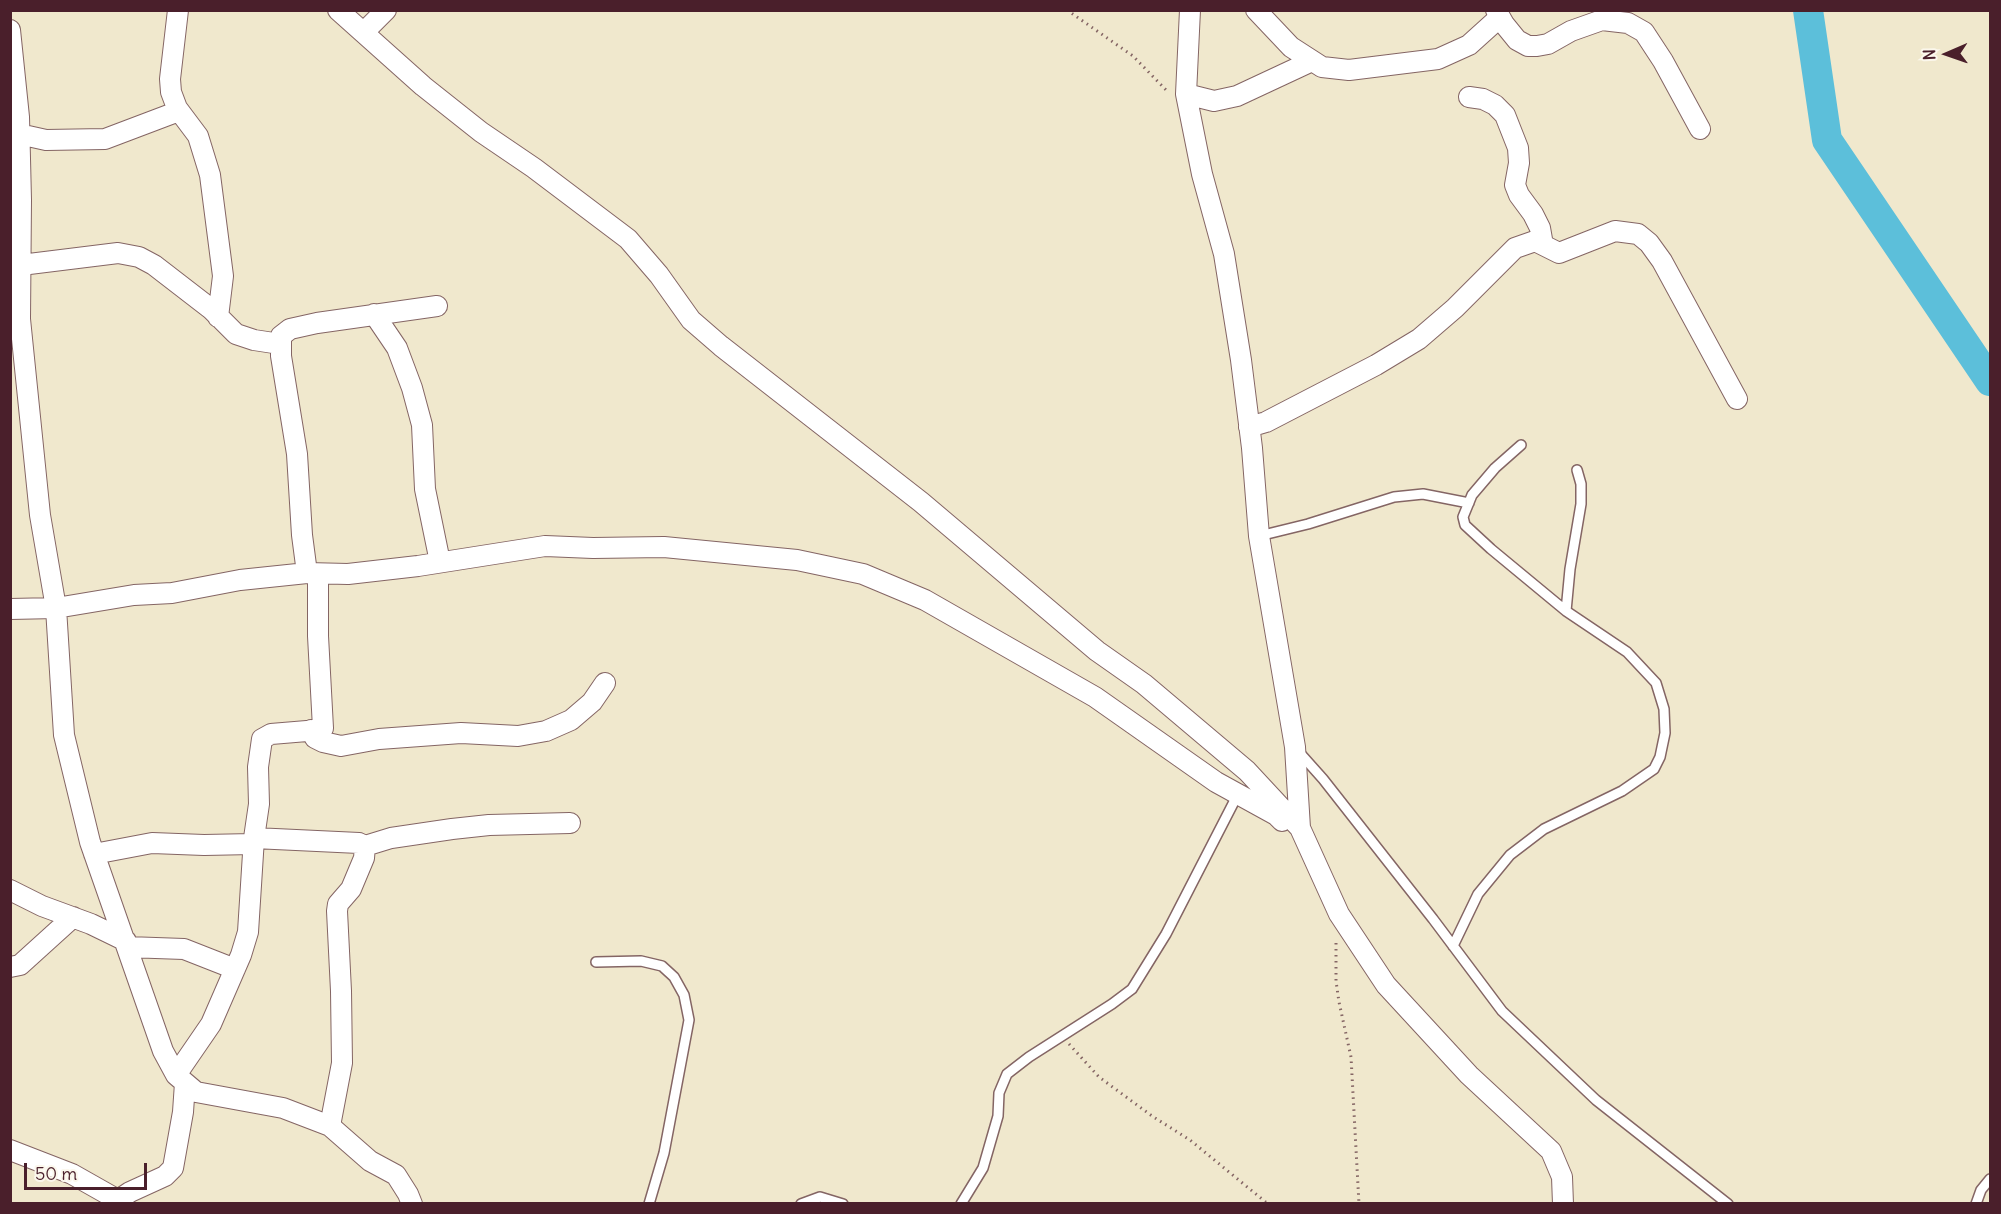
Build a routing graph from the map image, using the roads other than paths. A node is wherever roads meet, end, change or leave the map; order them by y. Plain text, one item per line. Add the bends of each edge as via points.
1 (178, 10) edge
2 (338, 10) edge
3 (386, 10) edge
4 (1190, 10) edge
5 (1256, 10) edge
6 (1498, 14) edge
7 (10, 30) edge
8 (364, 32) junction
9 (1312, 61) junction
10 (1469, 97) dead end
11 (1187, 99) junction
12 (179, 111) junction
13 (1700, 129) dead end
14 (16, 144) edge
15 (1543, 245) junction
16 (21, 265) junction
17 (437, 306) dead end
18 (374, 314) junction
19 (218, 317) junction
20 (280, 344) junction
21 (1737, 399) dead end
22 (1249, 427) junction
23 (1521, 445) dead end
24 (1577, 470) dead end
25 (1469, 503) junction
26 (1259, 536) junction
27 (440, 562) junction
28 (312, 573) junction
29 (56, 608) junction
30 (10, 609) edge
31 (1566, 610) junction
32 (605, 683) dead end
33 (311, 730) junction
34 (1295, 747) junction
35 (1238, 794) junction
36 (570, 823) dead end
37 (1300, 828) junction
38 (254, 841) junction
39 (365, 846) junction
40 (1310, 848) junction
41 (94, 854) junction
42 (10, 890) edge
43 (73, 917) junction
44 (126, 944) junction
45 (1453, 946) junction
46 (596, 962) dead end
47 (10, 967) edge
48 (235, 969) junction
49 (180, 1079) junction
50 (330, 1126) junction
51 (10, 1150) edge
52 (1990, 1179) edge
53 (117, 1202) edge
54 (412, 1203) edge
55 (649, 1203) edge
56 (801, 1203) edge
57 (843, 1203) edge
58 (961, 1203) edge
59 (1563, 1203) edge
60 (1728, 1203) edge
61 (1976, 1203) edge

1 - 12 street via 170,79
2 - 8 street
3 - 8 street
4 - 11 street
5 - 9 street via 1291,47
6 - 9 street via 1469,45 1438,59 1349,70 1322,67
6 - 13 street via 1517,40 1528,46 1548,44 1602,20 1628,23 1644,32
7 - 14 street via 15,64
8 - 37 street via 481,132 628,239 691,320 921,502 1097,651 1144,684 1247,771
9 - 11 street via 1237,96 1214,101
10 - 15 street via 1495,105 1505,116 1518,148 1515,185 1540,228
11 - 22 street via 1224,254
12 - 14 street via 105,139
12 - 19 street via 198,136 210,175 223,276
14 - 16 street
15 - 21 street via 1560,253 1615,231 1638,234 1662,261
15 - 22 street via 1535,241 1515,248 1455,308 1394,356
16 - 19 street via 118,253 139,257
16 - 29 street via 20,319 40,515
17 - 18 street
18 - 20 street via 290,329
18 - 27 street via 397,348 422,425 425,489
19 - 20 street via 236,334
20 - 28 street via 297,454 302,535
22 - 26 street
23 - 25 lane via 1495,468
24 - 31 lane via 1581,504
25 - 26 lane via 1424,494 1394,497
25 - 31 lane via 1463,517 1465,525
26 - 34 street
27 - 28 street via 348,574
27 - 35 street via 545,546 664,547 797,560 862,573 925,600 1095,697
28 - 29 street
28 - 33 street via 323,728
29 - 30 street
29 - 41 street via 64,735
31 - 45 lane via 1627,652 1656,683 1664,710 1660,757 1654,769 1641,779 1544,829 1510,855 1478,894
32 - 33 street via 571,720 546,731 518,736 461,733 341,746 315,738
33 - 38 street via 271,734 262,739
34 - 37 street
34 - 45 lane
35 - 40 street via 1276,815
35 - 58 lane via 1166,934 1132,989 1007,1074 999,1093 998,1116 983,1168
36 - 39 street via 452,829
37 - 40 street
38 - 39 street
38 - 41 street via 204,845 152,843
38 - 48 street via 248,932
39 - 50 street via 351,889 337,911 342,1063
40 - 59 street via 1339,914 1386,985 1469,1075 1551,1151 1562,1177
41 - 44 street
42 - 43 street
43 - 44 street
43 - 47 street via 20,965
44 - 48 street via 184,949
44 - 49 street via 163,1052
45 - 60 lane via 1502,1011 1596,1100
46 - 55 lane via 641,961 662,966 684,995 689,1020 664,1153
48 - 49 street via 211,1024
49 - 50 street via 196,1092 283,1108
49 - 53 street via 183,1112 173,1168
50 - 54 street via 370,1161 396,1175
51 - 53 street via 72,1174
52 - 61 lane
56 - 57 lane via 820,1197

